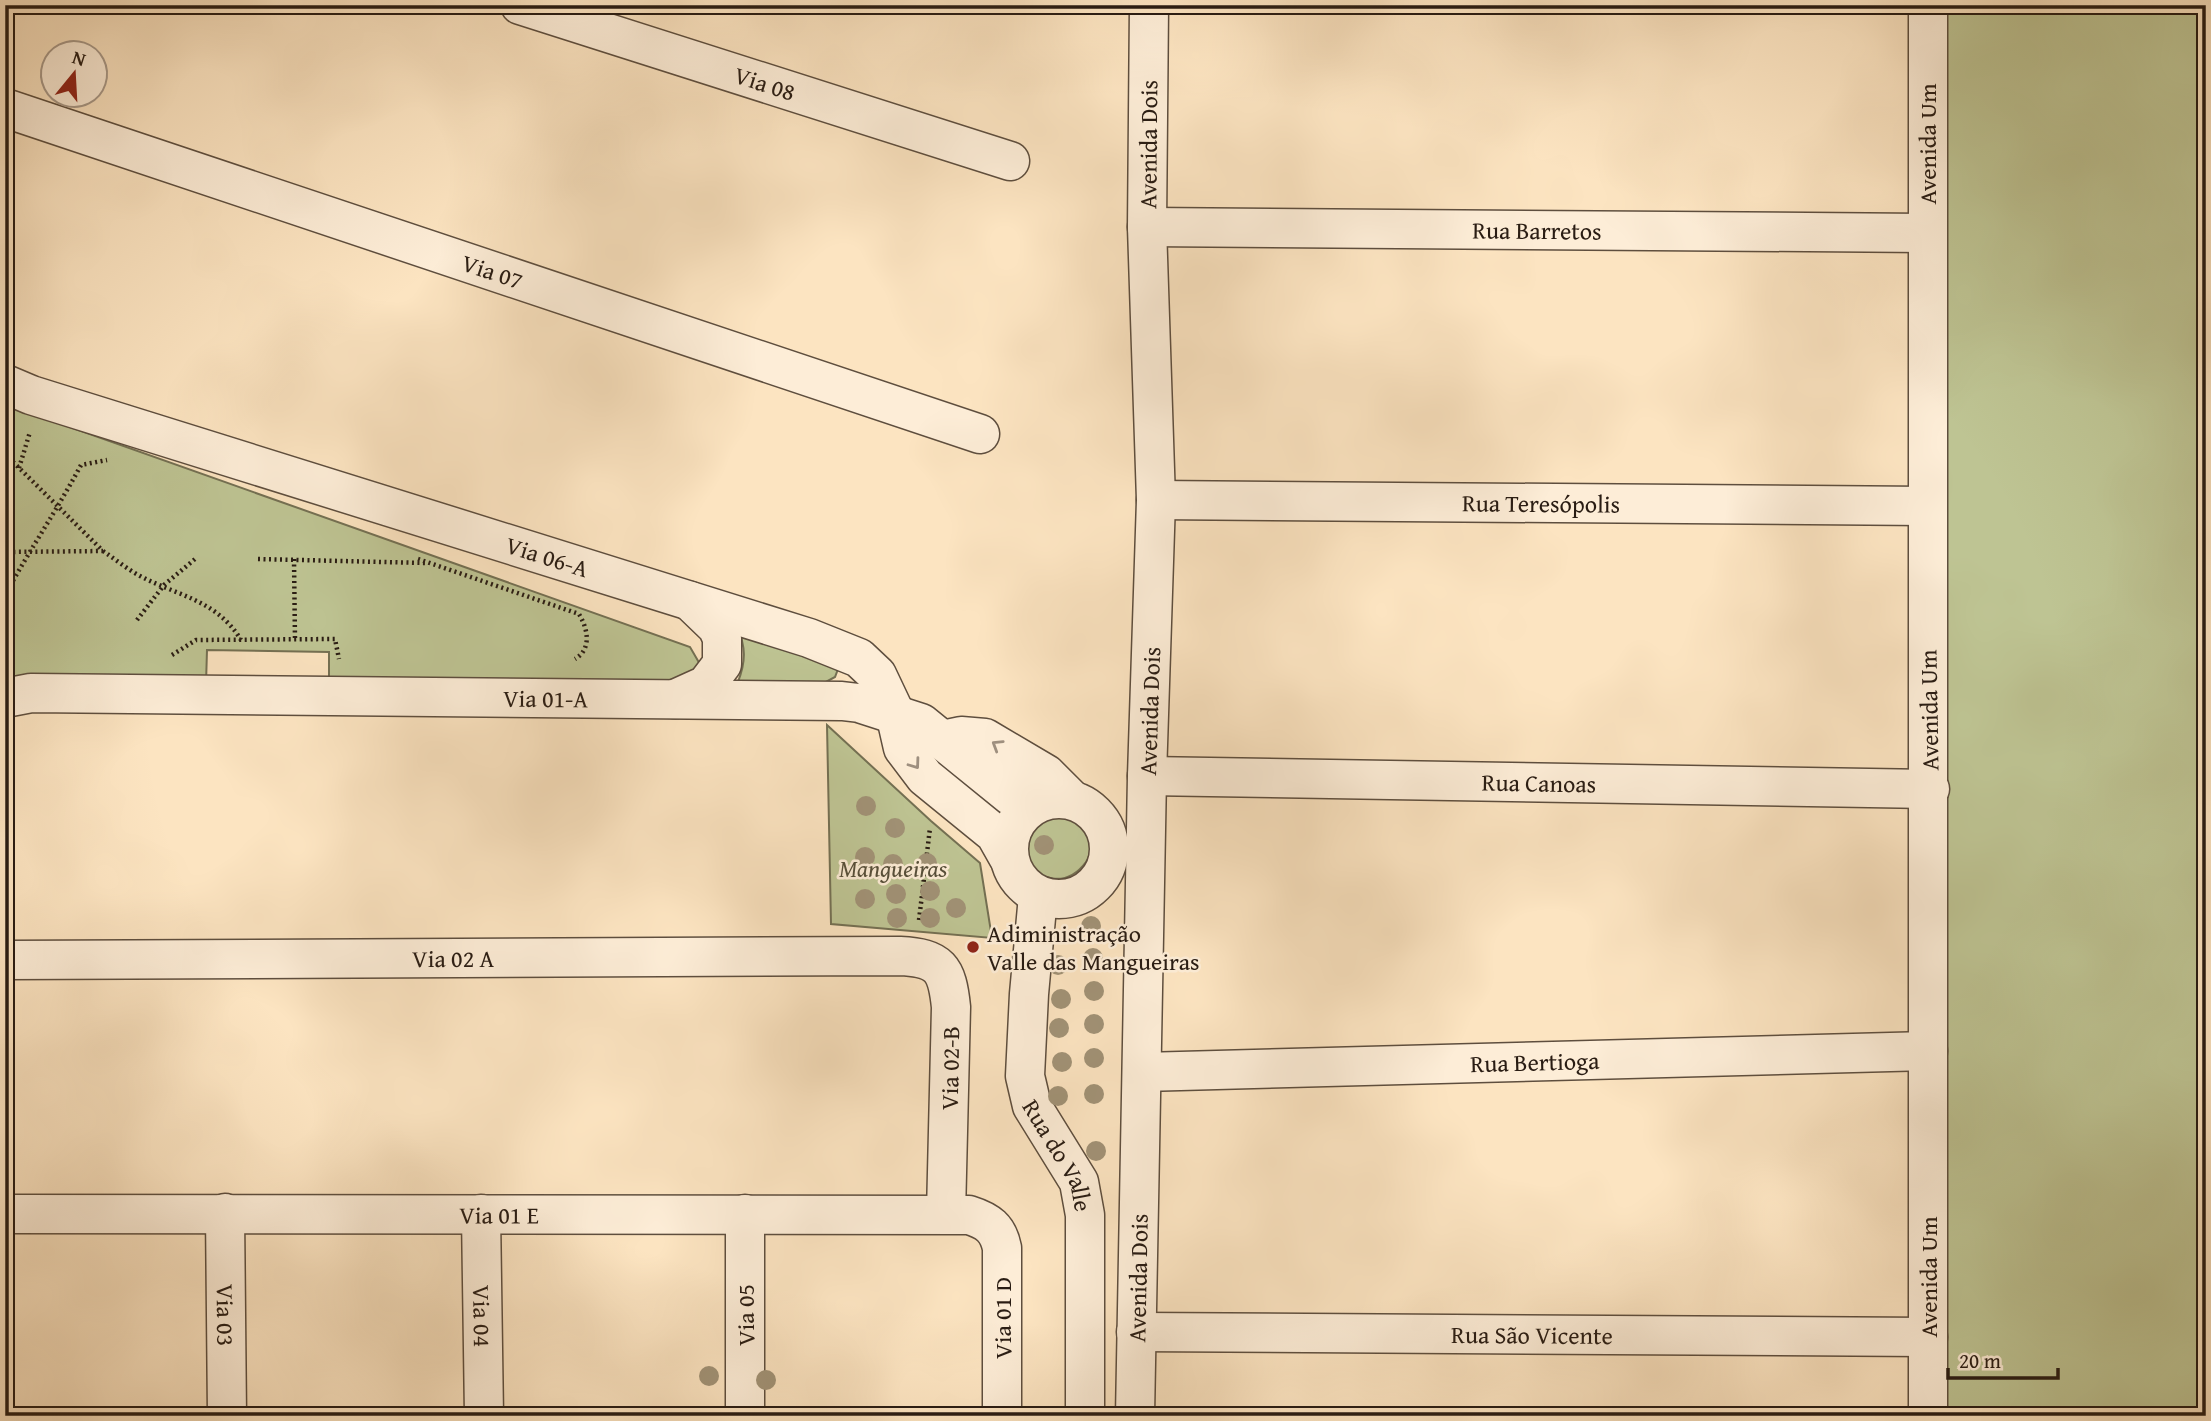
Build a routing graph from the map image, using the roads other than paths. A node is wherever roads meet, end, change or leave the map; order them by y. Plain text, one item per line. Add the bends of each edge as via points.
1 (520, 5) edge
2 (1149, 5) edge
3 (1928, 5) edge
4 (5, 107) edge
5 (1010, 161) dead end
6 (1147, 227) junction
7 (1926, 233) junction
8 (5, 384) edge
9 (980, 434) dead end
10 (1156, 500) junction
11 (1927, 506) junction
12 (690, 601) junction
13 (5, 698) edge
14 (675, 699) junction
15 (895, 713) junction
16 (1147, 776) junction
17 (1930, 789) junction
18 (1055, 801) junction
19 (1008, 857) junction
20 (1038, 895) junction
21 (908, 956) joint
22 (5, 960) edge
23 (1928, 1051) junction
24 (1143, 1072) junction
25 (225, 1213) junction
26 (5, 1214) edge
27 (481, 1214) junction
28 (745, 1214) junction
29 (946, 1214) junction
30 (990, 1224) joint
31 (1136, 1332) junction
32 (1928, 1337) junction
33 (227, 1416) edge
34 (484, 1416) edge
35 (745, 1416) edge
36 (1002, 1416) edge
37 (1085, 1416) edge
38 (1135, 1416) edge
39 (1928, 1416) edge

1 - 5 street, Via 08
2 - 6 street, Avenida Dois
3 - 7 street, Avenida Um
4 - 9 street, Via 07
6 - 7 street, Rua Barretos
6 - 10 street, Avenida Dois
7 - 11 street, Avenida Um
8 - 12 street, Via 06-A
10 - 11 street, Rua Teresópolis
10 - 16 street, Avenida Dois
11 - 17 street, Avenida Um
12 - 14 street via 717,627 722,664 706,685
12 - 15 street, Via 06-A via 859,658 877,675
13 - 14 street, Via 01-A via 44,693
14 - 15 street, Via 01-A via 822,700 859,703
18 -> 15 street via 1046,774 985,738 942,740 921,723
15 -> 19 street via 903,748 925,777 995,834
16 - 17 street, Rua Canoas
16 - 24 street, Avenida Dois
17 - 23 street, Avenida Um
18 - 19 street via 1025,811 1014,824
18 - 20 street via 1087,807 1100,818 1110,849 1107,866 1099,880 1072,898 1054,900
19 - 20 street via 1024,886
20 - 37 street, Rua do Valle via 1025,1076 1032,1107 1072,1168 1083,1199
21 - 22 street, Via 02 A
21 - 29 street, Via 02-B via 938,965 949,982
23 - 24 street, Rua Bertioga
23 - 32 street, Avenida Um
24 - 31 street, Avenida Dois
25 - 26 street, Via 01 E
25 - 27 street, Via 01 E
25 - 33 street, Via 03
27 - 28 street, Via 01 E
27 - 34 street, Via 04
28 - 29 street, Via 01 E
28 - 35 street, Via 05
29 - 30 street, Via 01 E via 969,1214
30 - 36 street, Via 01 D via 1002,1248
31 - 32 street, Rua São Vicente
31 - 38 street, Avenida Dois
32 - 39 street, Avenida Um

